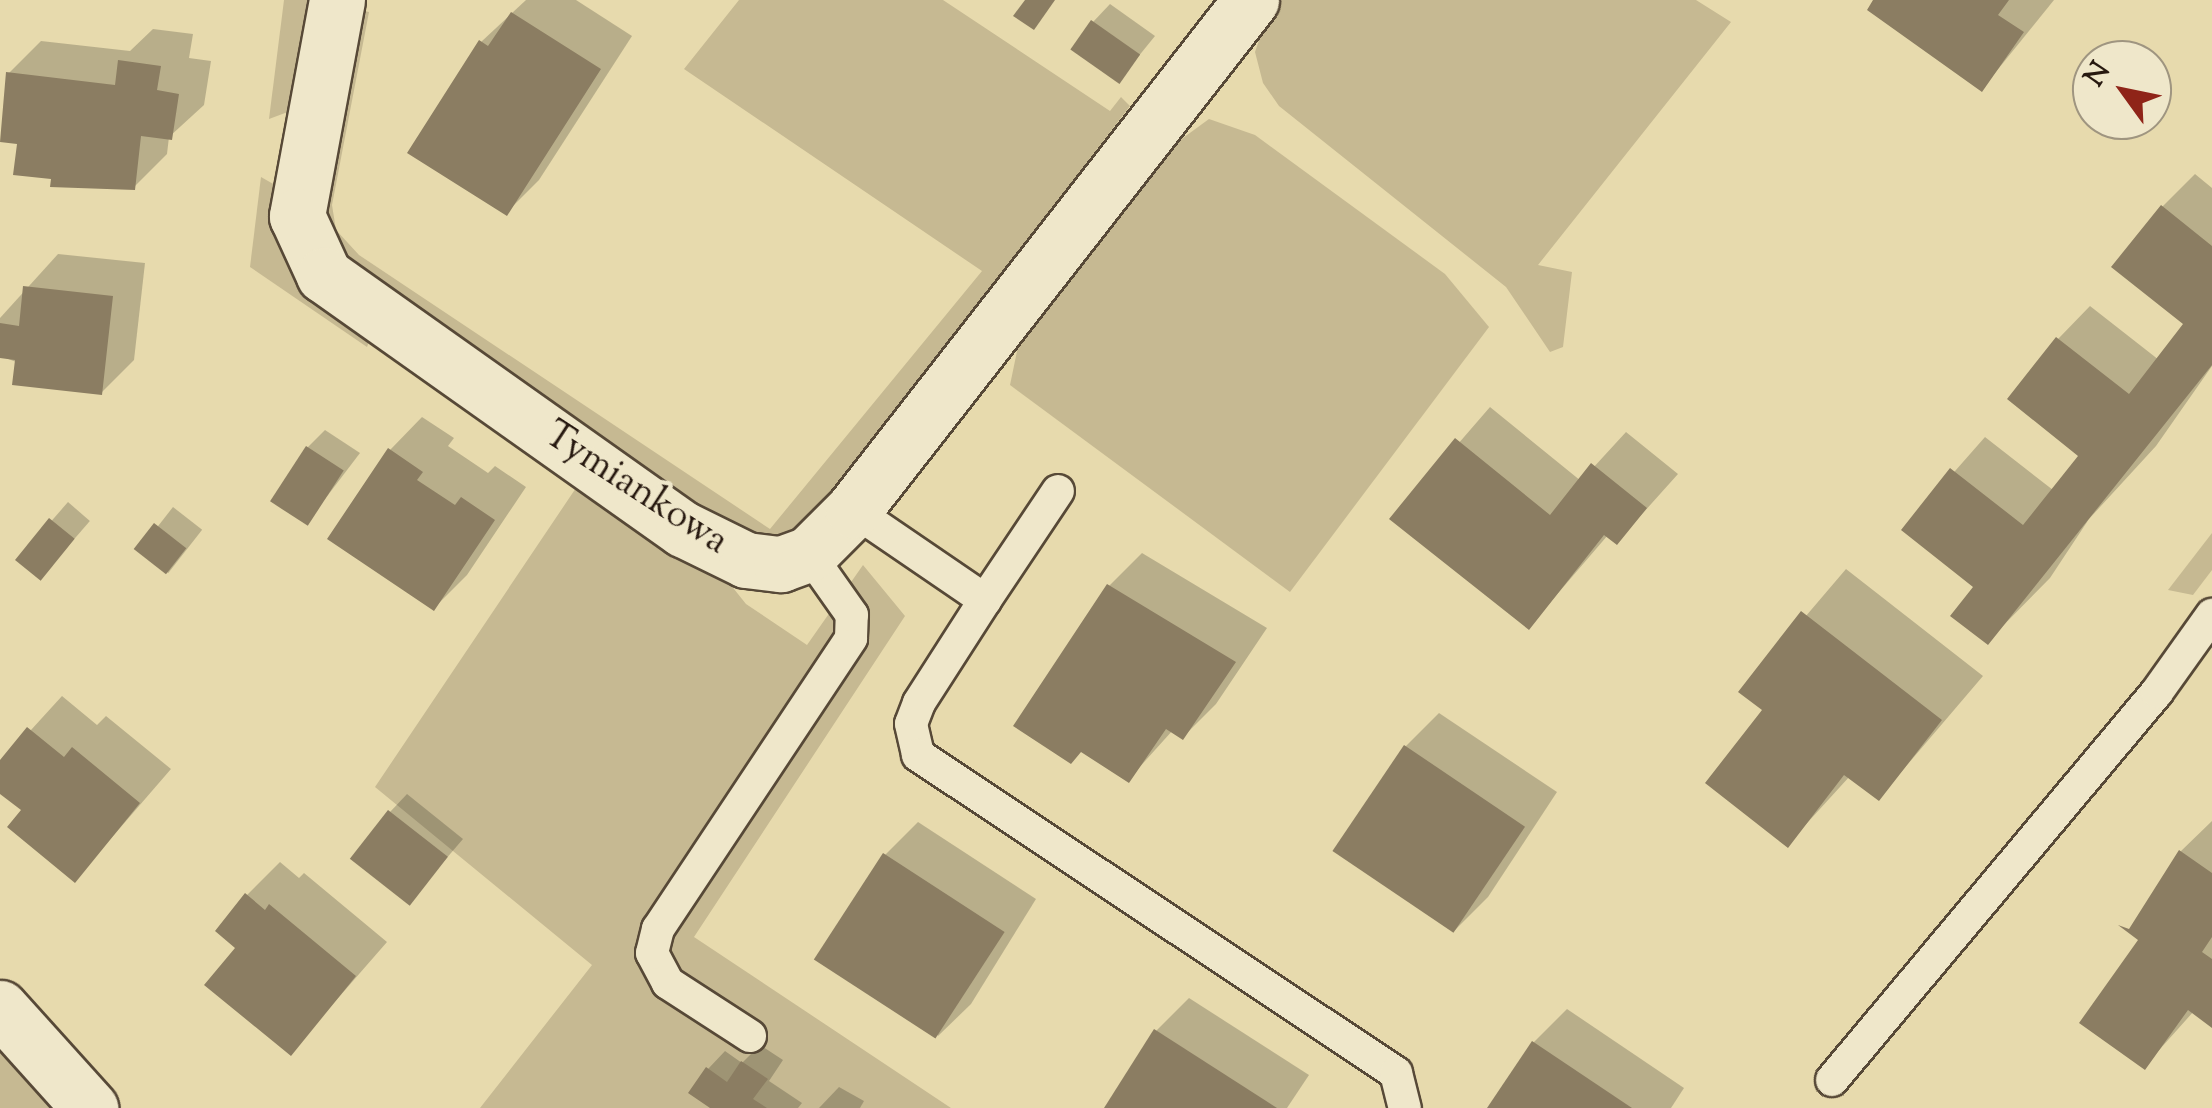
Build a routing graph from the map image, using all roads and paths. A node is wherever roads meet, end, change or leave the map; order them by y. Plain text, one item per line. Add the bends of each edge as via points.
1 (338, 0) edge
2 (1251, 0) edge
3 (1058, 491) dead end
4 (852, 510) junction
5 (809, 554) junction
6 (985, 600) junction
7 (2212, 615) edge
8 (0, 1008) edge
9 (750, 1036) dead end
10 (1832, 1080) dead end
11 (90, 1108) edge
12 (1405, 1108) edge

1 - 5 street, Tymiankowa via 296,216 324,275 684,529 746,560 780,564
2 - 4 street
3 - 6 lane
4 - 5 street
4 - 6 lane
5 - 9 lane via 852,616 851,638 658,928 652,954 668,983
6 - 12 lane via 919,702 911,724 918,755 1396,1073
7 - 10 lane via 2157,692
8 - 11 street

